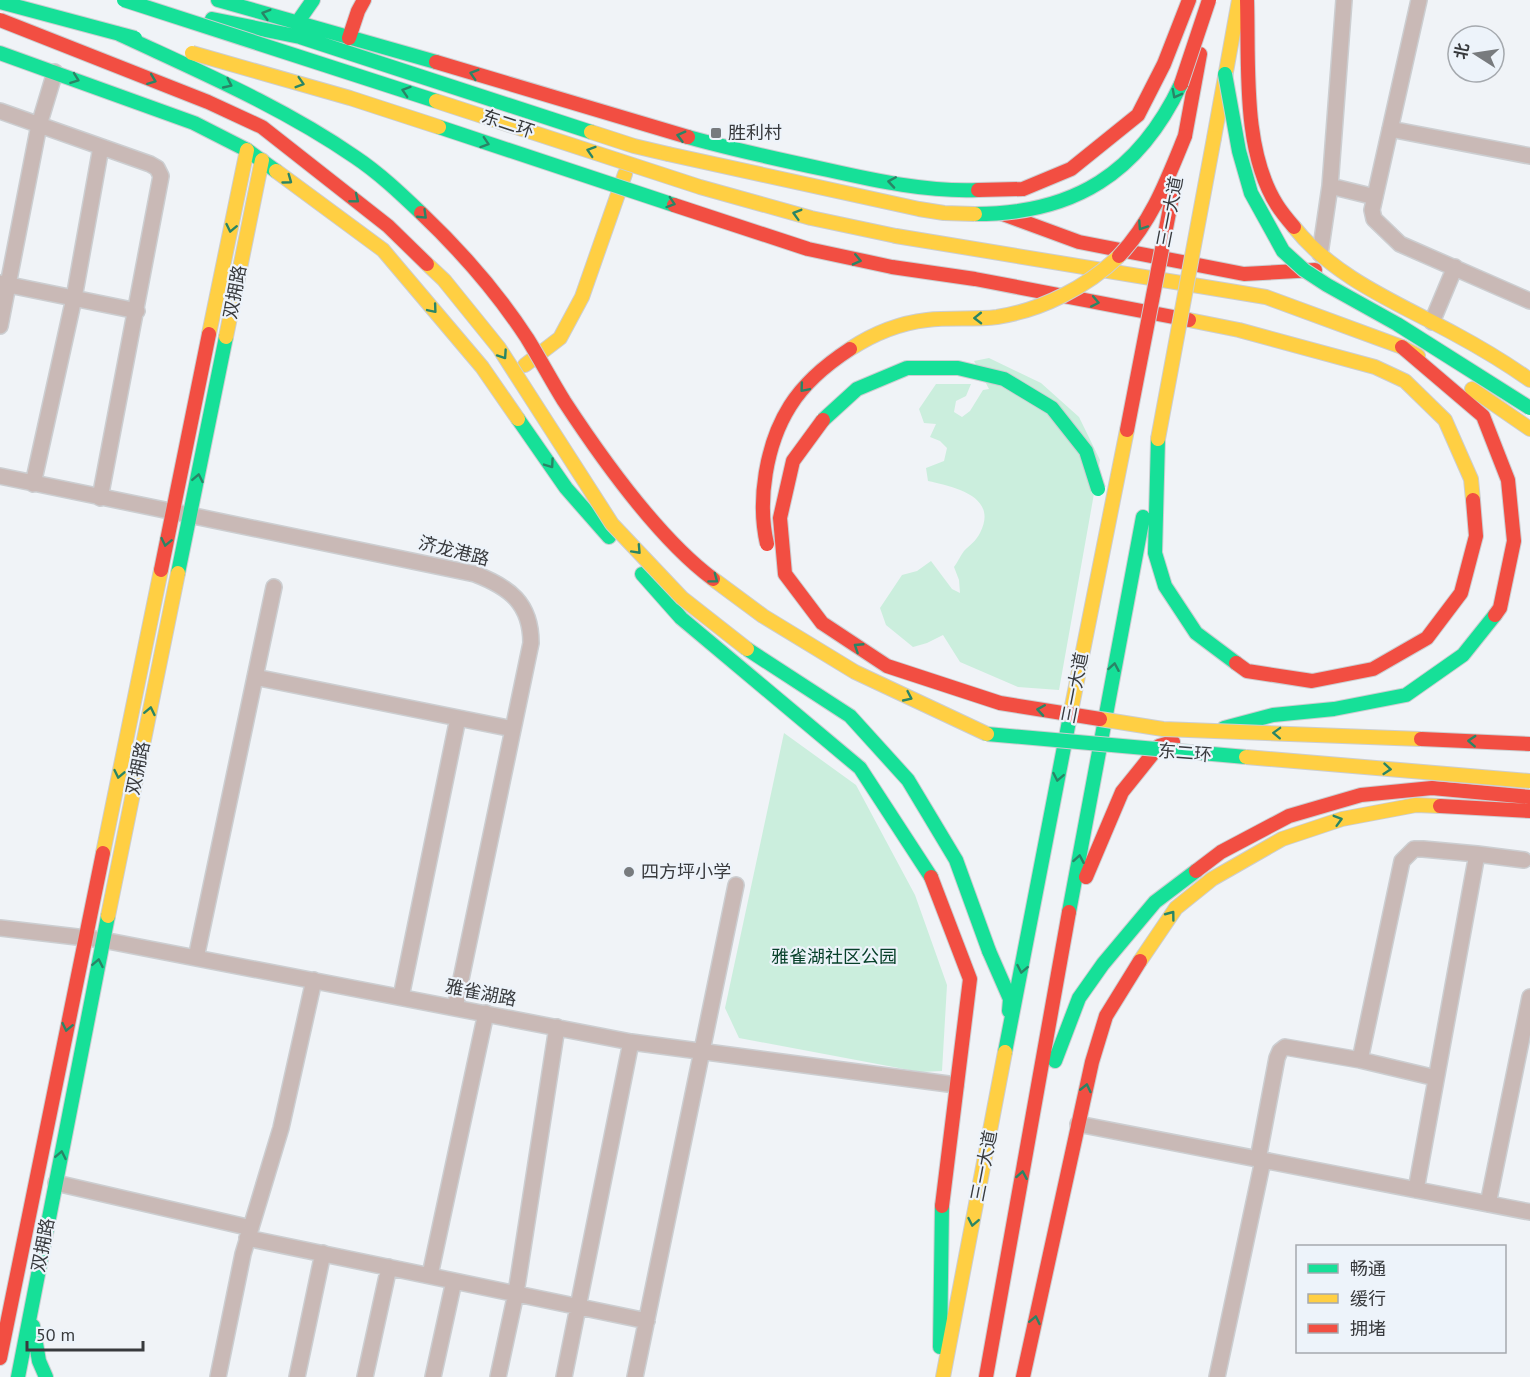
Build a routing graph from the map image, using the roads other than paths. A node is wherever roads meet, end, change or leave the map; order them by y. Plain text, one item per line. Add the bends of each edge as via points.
1 (218, 0) edge
2 (313, 0) edge
3 (364, 0) edge
4 (1189, 0) edge
5 (1210, 0) edge
6 (1239, 0) edge
7 (1247, 0) edge
8 (1344, 0) edge
9 (1419, 0) edge
10 (128, 1) edge
11 (0, 2) edge
12 (0, 20) edge
13 (297, 22) junction
14 (117, 33) junction
15 (349, 38) junction
16 (0, 53) edge
17 (55, 72) junction
18 (1226, 74) junction
19 (0, 111) edge
20 (39, 125) junction
21 (642, 125) junction
22 (1390, 129) junction
23 (1185, 136) junction
24 (634, 146) junction
25 (101, 147) junction
26 (247, 150) junction
27 (1530, 156) edge
28 (262, 160) junction
29 (1330, 186) junction
30 (949, 191) junction
31 (1375, 198) junction
32 (1320, 254) junction
33 (1455, 267) junction
34 (1340, 269) junction
35 (4, 284) edge
36 (74, 298) junction
37 (1530, 301) edge
38 (137, 312) junction
39 (1432, 321) junction
40 (0, 326) edge
41 (1402, 346) junction
42 (1530, 380) edge
43 (496, 387) junction
44 (1530, 408) edge
45 (1530, 429) edge
46 (1158, 439) junction
47 (0, 476) edge
48 (33, 484) junction
49 (100, 498) junction
50 (173, 511) junction
51 (191, 515) junction
52 (274, 587) dead end
53 (789, 603) dead end
54 (1089, 616) junction
55 (807, 625) dead end
56 (855, 672) junction
57 (255, 677) junction
58 (458, 718) junction
59 (513, 729) junction
60 (1530, 744) edge
61 (1530, 781) edge
62 (1530, 797) edge
63 (1530, 811) edge
64 (1477, 854) junction
65 (1524, 860) dead end
66 (736, 885) dead end
67 (1067, 922) junction
68 (0, 928) edge
69 (86, 937) junction
70 (103, 940) junction
71 (196, 957) junction
72 (314, 980) junction
73 (1530, 996) edge
74 (401, 997) junction
75 (455, 1008) junction
76 (486, 1013) junction
77 (557, 1027) junction
78 (1526, 1038) edge
79 (631, 1042) junction
80 (701, 1051) junction
81 (1360, 1060) junction
82 (1436, 1078) junction
83 (956, 1085) junction
84 (1078, 1124) junction
85 (1028, 1145) junction
86 (1260, 1159) junction
87 (984, 1167) junction
88 (56, 1183) junction
89 (1416, 1190) junction
90 (1488, 1204) junction
91 (1530, 1212) edge
92 (249, 1233) junction
93 (322, 1253) junction
94 (389, 1267) junction
95 (430, 1275) junction
96 (454, 1281) junction
97 (516, 1293) junction
98 (579, 1306) junction
99 (31, 1310) junction
100 (9, 1314) junction
101 (647, 1321) junction
102 (0, 1329) edge
103 (0, 1358) edge
104 (18, 1377) edge
105 (46, 1377) edge
106 (218, 1377) edge
107 (297, 1377) edge
108 (364, 1377) edge
109 (433, 1377) edge
110 (498, 1377) edge
111 (564, 1377) edge
112 (635, 1377) edge
113 (941, 1377) edge
114 (986, 1377) edge
115 (1023, 1377) edge
116 (1217, 1377) edge

13 -> 1 main road
2 - 13 main road
3 - 15 main road
4 - 30 main road via 1164,64 1138,115 1071,168 1023,189
5 - 23 main road, 三一大道, bridge
5 -> 24 main road, bridge via 1188,72 1158,128 1134,157 1109,177 1043,207 960,214 924,210
6 - 18 main road, 三一大道
7 - 32 main road via 1253,133 1259,165 1290,225
8 - 29 street
9 - 22 street
10 - 24 main road via 300,37
41 -> 10 main road, 东二环, bridge via 1266,297 896,236 811,218 700,187
11 - 14 main road, bridge
12 -> 87 main road, bridge via 262,127 388,226 444,280 499,348 612,524 682,598 748,650 850,716 908,780 956,860 1011,999
13 - 15 main road
14 -> 46 main road, bridge via 350,98 808,249 1250,333 1375,367 1405,381 1445,420 1471,479 1476,536 1461,593 1427,638 1373,669 1312,681 1247,671 1196,633 1165,586 1155,553
14 -> 56 main road, bridge via 261,100 330,140 389,183 456,247 492,290 605,459 675,545 763,616
21 -> 15 main road
16 - 17 main road
17 - 20 street
17 -> 26 main road via 194,123
18 - 44 main road, bridge via 1239,151 1251,193 1283,251 1327,285
18 - 46 main road, 三一大道, bridge
19 - 20 street
20 - 25 street
20 - 35 street
21 - 24 main road
30 -> 21 main road via 860,177
22 - 27 street
22 - 31 street
23 -> 53 main road, bridge via 1156,207 1119,256 1095,277 1040,305 989,318 926,320 867,338 842,355 792,402 765,469 762,500 765,537 778,583
23 - 54 main road, 三一大道, bridge
24 - 43 main road via 582,297 560,338
25 - 36 street
25 - 38 street via 150,164 161,176
26 - 28 main road
26 -> 50 main road, 双拥路
28 -> 43 main road via 383,249
51 -> 28 main road, 双拥路
29 - 31 street
29 - 32 street
30 - 34 main road via 968,202 1079,242 1244,274
31 - 33 street via 1374,219 1400,244
32 - 34 main road
33 - 37 street
33 - 39 street
34 - 39 main road
35 - 36 street
35 - 40 street
36 - 38 street
36 - 48 street
38 - 49 street
39 - 42 main road via 1490,352
41 - 45 main road
41 - 67 main road via 1483,416 1508,480 1514,541 1500,608 1463,655 1406,695 1334,709 1273,715 1160,746 1122,792
43 -> 83 main road via 566,488 681,618 860,768 930,873 970,979
67 -> 46 main road, 三一大道
47 - 48 street, 济龙港路
48 - 49 street, 济龙港路
49 - 50 street, 济龙港路
50 - 51 street, 济龙港路
50 -> 69 main road, 双拥路
51 - 59 street, 济龙港路 via 475,574 496,582 517,599 531,630
70 -> 51 main road, 双拥路
52 - 57 street
60 -> 54 main road, bridge via 1163,729 1000,703 887,666 822,623 786,574 780,518 793,461 819,423 857,389 907,368 958,368 1004,379 1052,408 1086,451 1097,500
54 -> 87 main road, 三一大道
55 - 56 main road, bridge
56 -> 61 main road, 东二环, bridge via 991,736
57 - 58 street
57 - 71 street
58 - 59 street
58 - 74 street
59 - 75 street, 济龙港路
62 - 85 main road via 1432,788 1361,795 1289,816 1221,852 1155,902 1079,998
84 -> 63 main road via 1106,1016 1176,908 1212,879 1282,839 1342,819 1416,806
64 - 65 street
64 - 81 street via 1414,849 1402,861
64 - 82 street
66 - 80 street
67 - 85 main road, 三一大道
68 - 69 street, 雅雀湖路
69 - 70 street, 雅雀湖路
69 -> 100 main road, 双拥路
70 - 71 street, 雅雀湖路
88 -> 70 main road, 双拥路
71 - 72 street, 雅雀湖路
72 - 74 street, 雅雀湖路
72 - 92 street via 281,1128
73 - 78 street
74 - 75 street, 雅雀湖路
75 - 76 street, 雅雀湖路
76 - 77 street, 雅雀湖路
76 - 95 street
77 - 79 street, 雅雀湖路
77 - 97 street
78 - 90 street
79 - 80 street, 雅雀湖路
79 - 98 street
80 - 83 street, 雅雀湖路
80 - 101 street
81 - 82 street
81 - 86 street via 1294,1047 1280,1051
82 - 89 street
83 - 113 main road via 942,1196
84 - 86 street
115 -> 84 main road
114 -> 85 main road, 三一大道
86 - 89 street
86 - 116 street
87 -> 113 main road, 三一大道
88 - 92 street
88 - 99 main road, 双拥路
89 - 90 street
90 - 91 street
92 - 93 street
92 - 106 street
93 - 94 street
93 - 107 street
94 - 95 street
94 - 108 street
95 - 96 street
96 - 97 street
96 - 109 street
97 - 98 street
97 - 110 street
98 - 101 street
98 - 111 street
99 - 104 main road, 双拥路
99 - 105 main road via 39,1361
100 - 102 main road
100 - 103 main road, 双拥路
101 - 112 street

